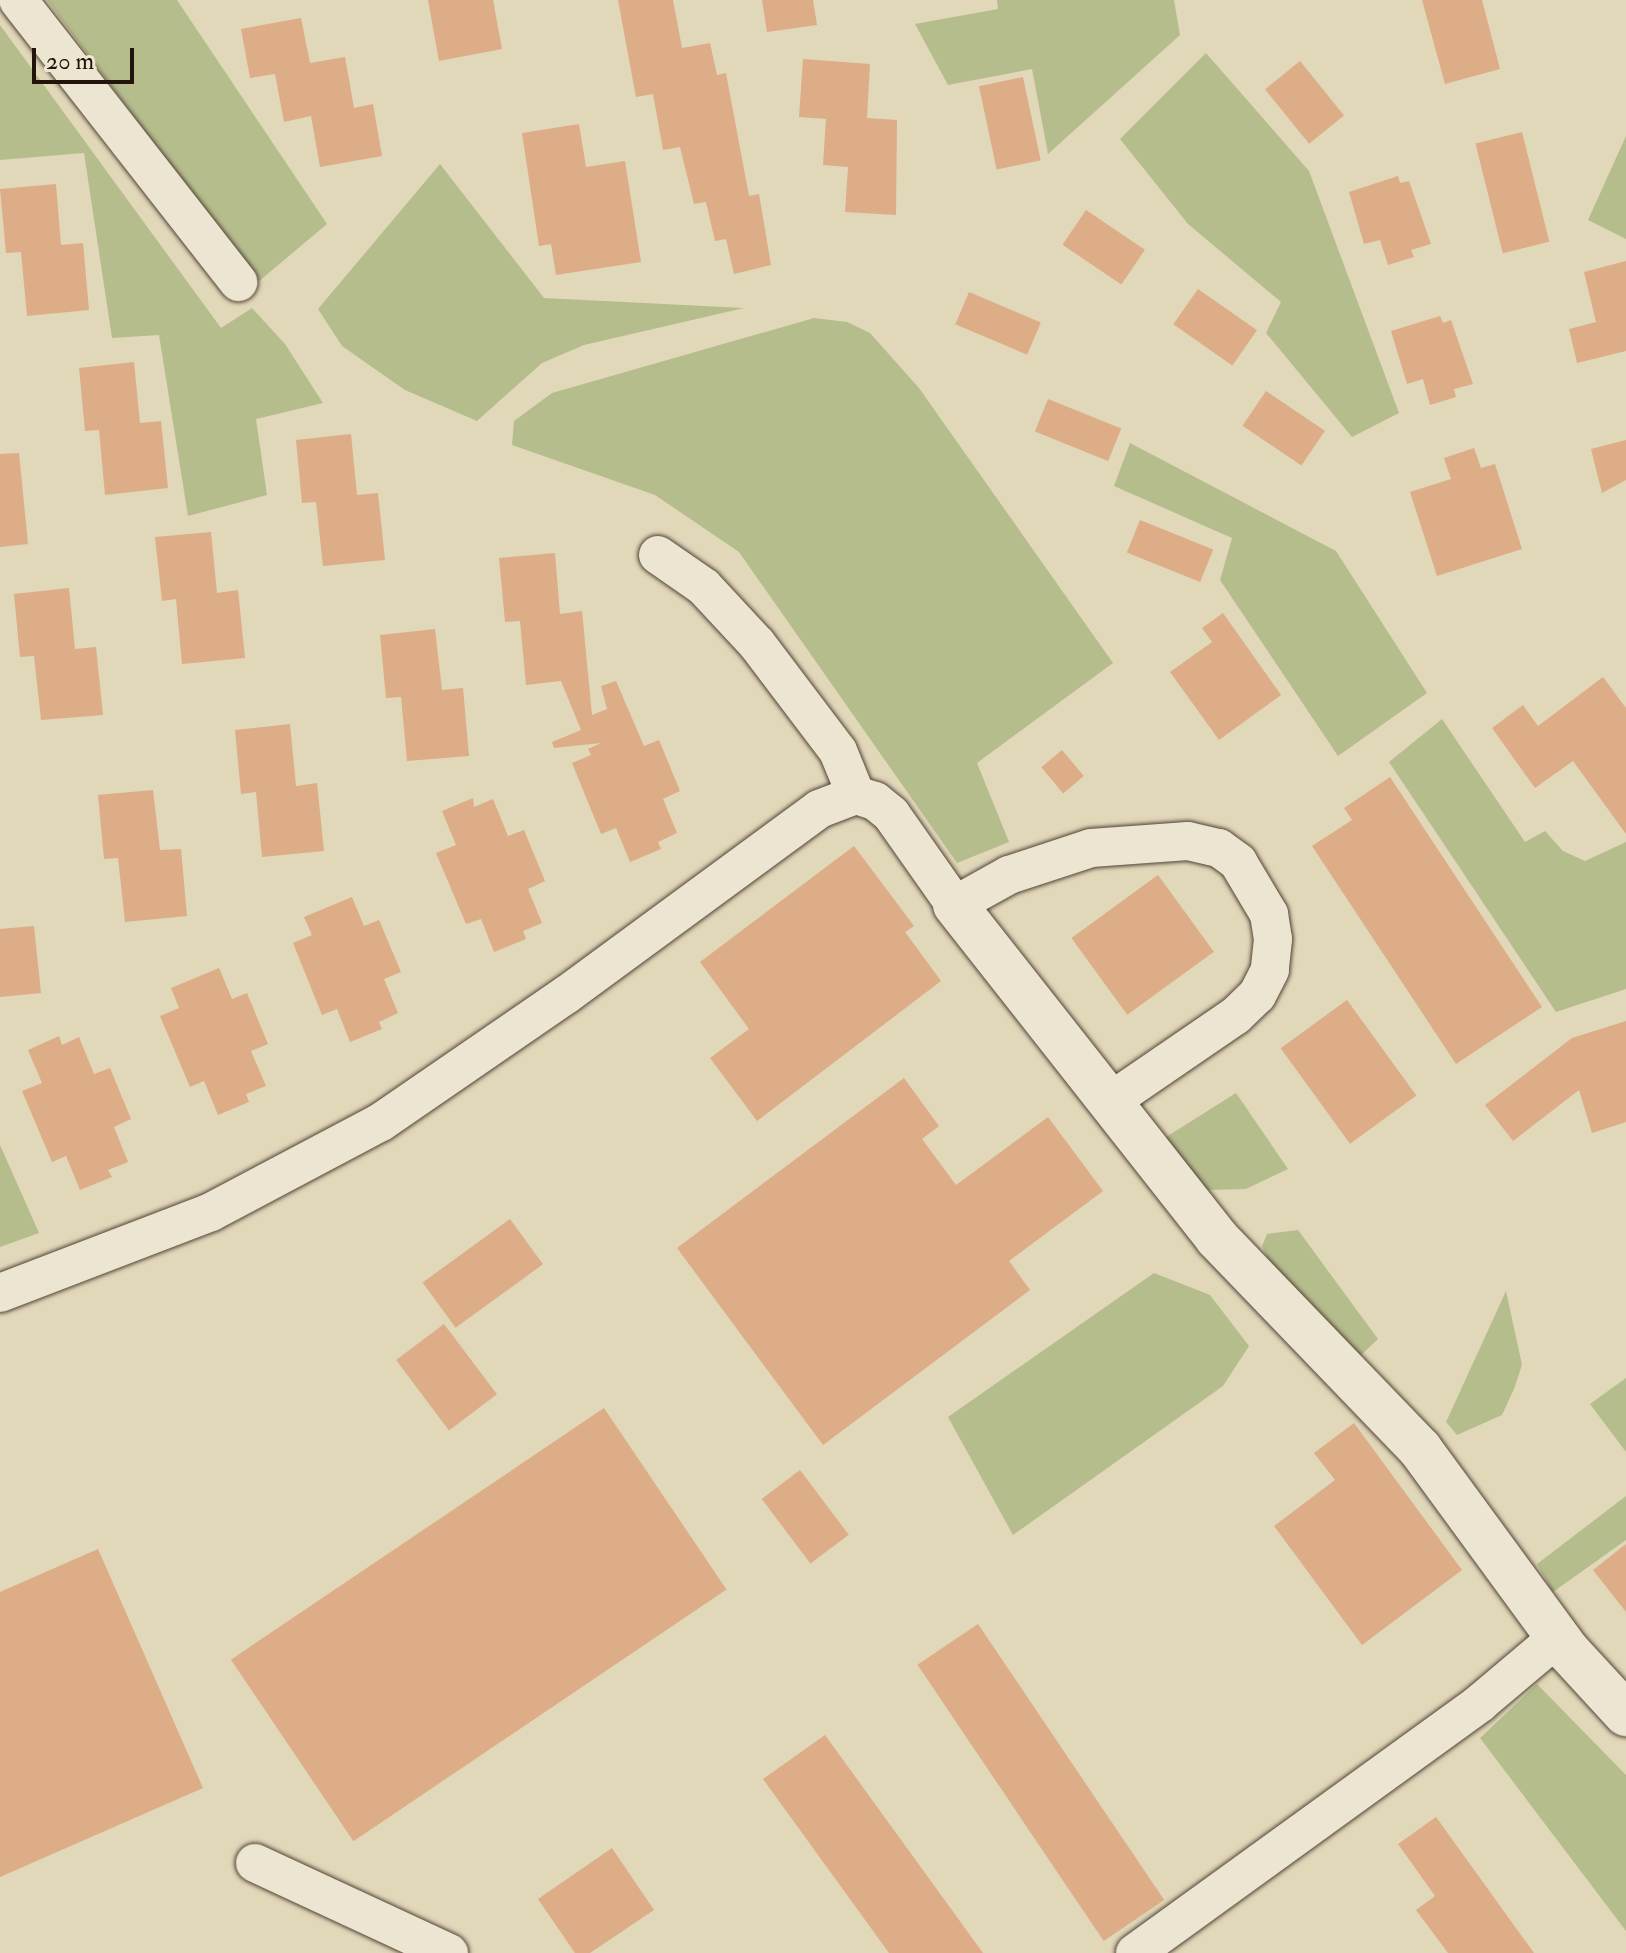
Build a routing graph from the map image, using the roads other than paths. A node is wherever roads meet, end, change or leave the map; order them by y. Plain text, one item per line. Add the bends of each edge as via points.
1 (18, 0) edge
2 (238, 282) dead end
3 (658, 555) dead end
4 (856, 795) junction
5 (955, 905) junction
6 (1108, 1103) junction
7 (0, 1293) edge
8 (1558, 1637) junction
9 (1626, 1714) edge
10 (255, 1863) dead end
11 (449, 1953) edge
12 (1135, 1953) edge

1 - 2 street
3 - 4 street via 704,587 757,644 838,751
4 - 5 street via 891,814
4 - 7 street via 819,809 566,995 381,1122 211,1212
5 - 6 street
5 - 6 street via 1009,875 1091,848 1188,841 1219,848 1238,862 1269,914 1273,939 1270,970 1257,995 1235,1016
6 - 8 street via 1280,1309 1420,1449
8 - 9 street
8 - 12 street via 1480,1703
10 - 11 street

